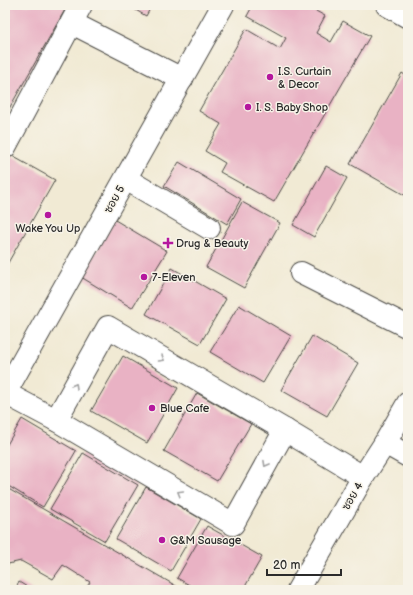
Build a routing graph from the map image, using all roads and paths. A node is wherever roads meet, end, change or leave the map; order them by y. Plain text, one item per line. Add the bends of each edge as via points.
1 (223, 5) edge
2 (387, 5) edge
3 (77, 14) edge
4 (408, 17) edge
5 (182, 79) junction
6 (5, 147) edge
7 (126, 179) junction
8 (209, 228) dead end
9 (301, 273) dead end
10 (408, 327) edge
11 (5, 393) edge
12 (408, 402) edge
13 (56, 420) junction
14 (285, 430) junction
15 (385, 443) junction
16 (408, 456) edge
17 (363, 477) junction
18 (298, 590) edge

1 - 5 street, ซอย 5
2 - 4 street
3 - 5 street
3 - 6 street
5 - 7 street, ซอย 5
7 - 8 street
7 - 11 street, ซอย 5
9 - 10 street
11 - 13 street
12 - 15 street, ซอย 4
13 -> 14 street via 108,327
14 -> 13 street via 233,524
14 - 17 street
15 - 16 street
15 - 17 street, ซอย 4
17 - 18 street, ซอย 4

